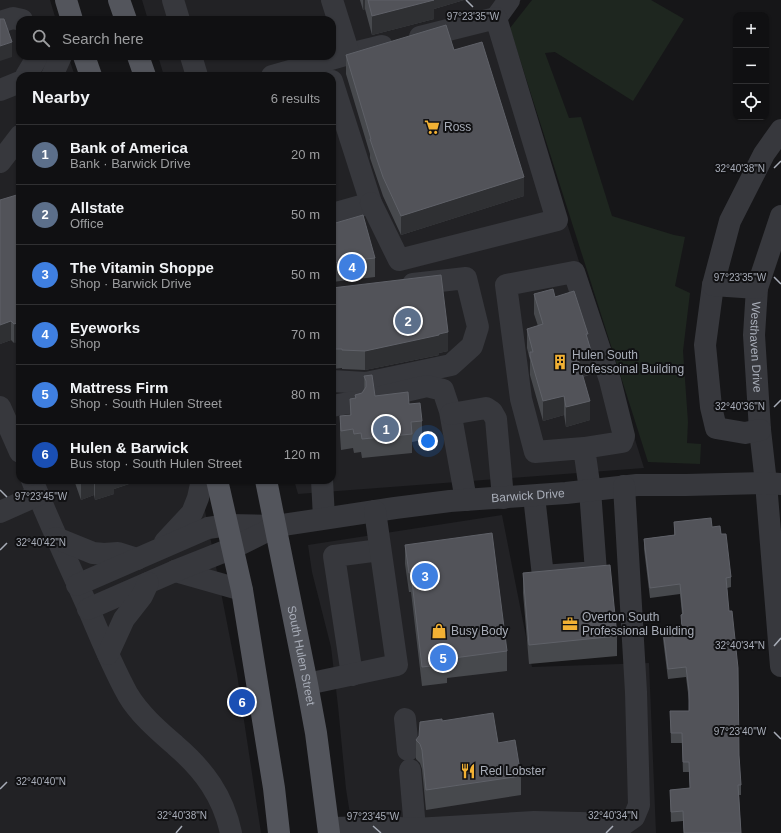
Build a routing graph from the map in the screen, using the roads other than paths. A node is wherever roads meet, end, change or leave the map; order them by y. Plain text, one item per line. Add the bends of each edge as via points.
1 (66, 0) edge
2 (119, 0) edge
3 (173, 0) edge
4 (332, 0) edge
5 (510, 0) edge
6 (71, 16) edge
7 (125, 16) edge
8 (178, 16) edge
9 (496, 18) junction
10 (16, 19) edge
11 (0, 22) edge
12 (349, 54) junction
13 (36, 60) edge
14 (59, 60) edge
15 (85, 60) edge
16 (139, 60) edge
17 (192, 60) edge
18 (28, 72) edge
19 (54, 72) edge
20 (90, 72) edge
21 (144, 72) edge
22 (196, 72) edge
23 (330, 72) edge
24 (16, 84) edge
25 (0, 90) edge
26 (336, 94) edge
27 (781, 130) edge
28 (16, 141) edge
29 (0, 162) edge
30 (371, 202) junction
31 (336, 213) edge
32 (781, 216) edge
33 (713, 285) junction
34 (396, 286) edge
35 (756, 288) junction
36 (336, 381) edge
37 (384, 396) edge
38 (354, 402) edge
39 (336, 405) edge
40 (0, 407) edge
41 (451, 412) junction
42 (760, 430) junction
43 (16, 443) edge
44 (584, 448) junction
45 (774, 483) edge
46 (201, 484) edge
47 (218, 484) edge
48 (267, 484) edge
49 (322, 484) edge
50 (624, 486) junction
51 (35, 488) edge
52 (590, 490) junction
53 (534, 496) junction
54 (503, 498) junction
55 (466, 500) junction
56 (375, 511) junction
57 (0, 512) edge
58 (324, 518) junction
59 (228, 524) junction
60 (276, 526) junction
61 (56, 538) junction
62 (233, 548) junction
63 (157, 550) junction
64 (380, 550) junction
65 (137, 559) junction
66 (175, 570) junction
67 (148, 583) junction
68 (77, 585) junction
69 (242, 590) junction
70 (88, 609) junction
71 (108, 654) junction
72 (781, 666) edge
73 (352, 674) junction
74 (307, 684) junction
75 (405, 719) dead end
76 (415, 829) junction
77 (329, 830) edge
78 (231, 833) edge
79 (279, 833) edge

1 - 6 main road
2 - 7 main road
3 - 8 street
4 - 12 street
5 - 9 street
9 - 12 street
9 - 30 street via 558,220 399,260
10 - 11 street
12 - 23 street
13 - 18 street
14 - 19 street
15 - 20 main road
16 - 21 main road
17 - 22 street
24 - 25 street
26 - 30 street
27 - 33 street via 764,154 730,221
28 - 29 street
30 - 31 street
32 - 35 street, Westhaven Drive
33 - 35 street
33 - 42 street via 705,345 711,407 716,428 745,433
34 - 36 street via 466,278 478,327 472,346 451,365 366,382
35 - 42 street, Westhaven Drive via 754,335
37 - 41 street via 427,386 443,390
38 - 39 street
40 - 43 street
41 - 54 street via 486,408 496,418
41 - 55 street
42 - 45 street, Westhaven Drive
44 - 44 street via 535,452 521,399 506,285 574,272 610,380 624,436 622,442
44 - 52 street
45 - 50 street, Barwick Drive
45 - 72 street, Westhaven Drive
46 - 63 street via 192,513
47 - 59 main road
48 - 60 main road, South Hulen Street
49 - 58 street
50 - 52 street, Barwick Drive
50 - 76 street via 636,692 639,805 634,817 624,824 534,822
51 - 57 street
51 - 61 street
52 - 53 street, Barwick Drive
52 - 53 street via 596,572 543,576
53 - 54 street, Barwick Drive
54 - 55 street, Barwick Drive
55 - 56 street, Barwick Drive
56 - 58 street, Barwick Drive
56 - 64 street
58 - 60 street, Barwick Drive
59 - 60 street
59 - 62 main road
59 - 63 street via 208,528
60 - 62 street
60 - 74 main road, South Hulen Street
61 - 65 street via 93,552
61 - 68 street
62 - 66 street
62 - 69 main road
63 - 65 street
64 - 73 street via 397,665
64 - 73 street via 334,556
65 - 68 street
66 - 67 street
66 - 69 street
67 - 70 street
67 - 71 street via 142,596 124,619
68 - 70 street
69 - 79 main road
70 - 71 street
71 - 78 street via 139,710 205,776 220,798
73 - 74 street
74 - 77 main road, South Hulen Street
75 - 76 street
76 - 77 street via 383,827

